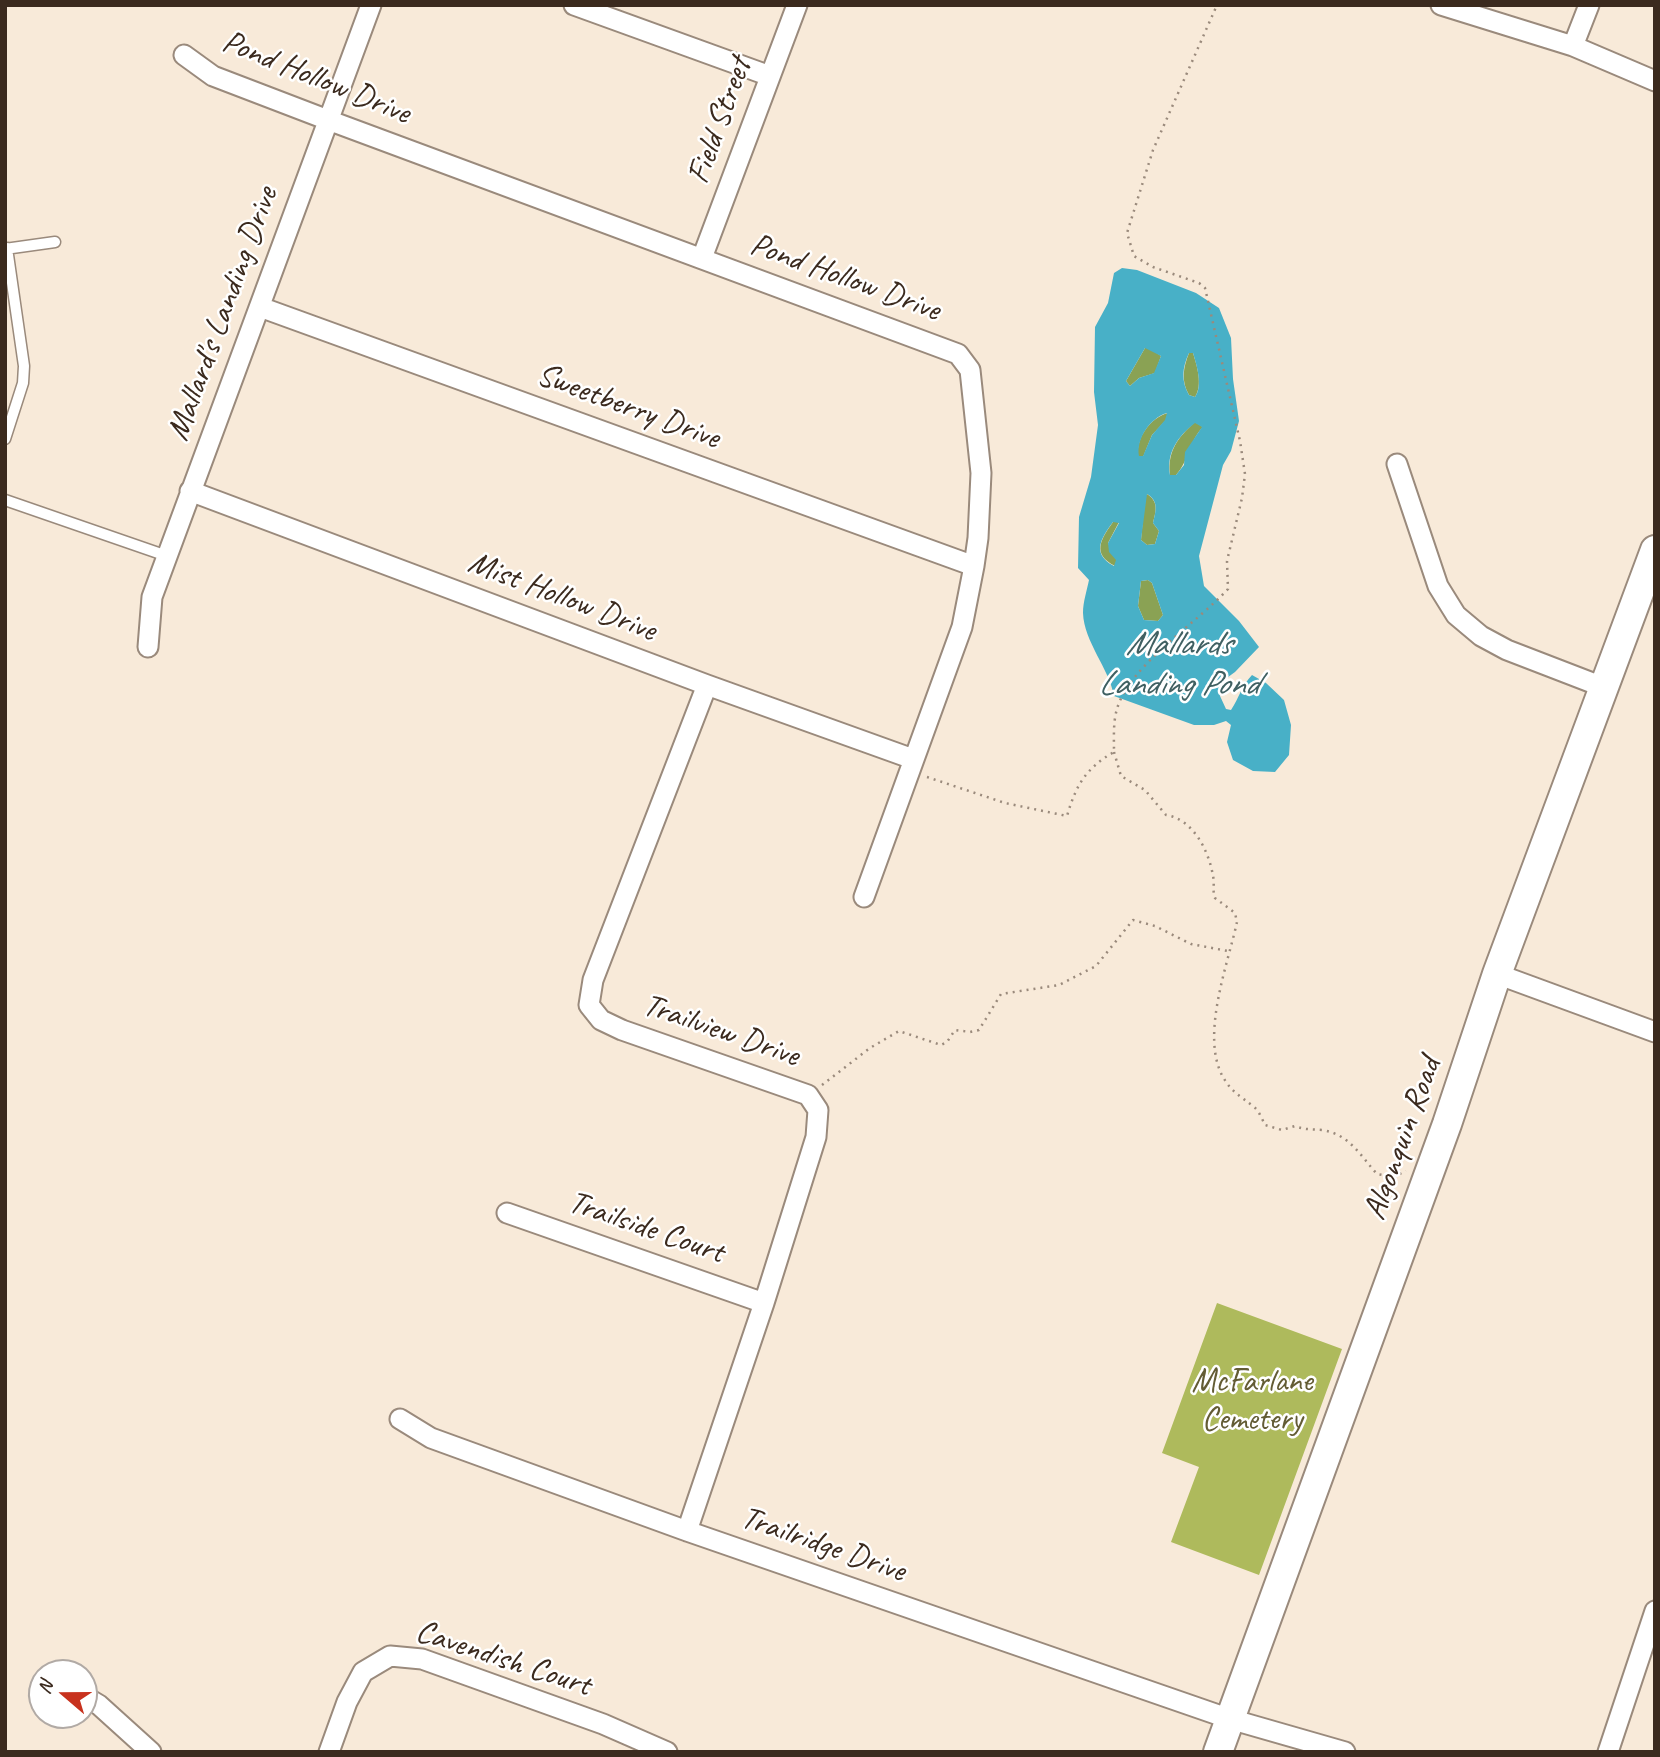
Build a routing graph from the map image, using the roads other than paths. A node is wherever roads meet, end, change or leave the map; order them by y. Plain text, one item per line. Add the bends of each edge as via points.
1 (371, 5) edge
2 (574, 5) edge
3 (797, 5) edge
4 (1441, 5) edge
5 (1589, 5) edge
6 (1573, 46) junction
7 (184, 55) dead end
8 (769, 76) junction
9 (1655, 81) edge
10 (328, 120) junction
11 (55, 242) dead end
12 (6, 248) edge
13 (702, 258) junction
14 (260, 307) junction
15 (5, 439) edge
16 (1397, 464) dead end
17 (190, 491) junction
18 (5, 500) edge
19 (1655, 550) edge
20 (167, 556) junction
21 (974, 566) junction
22 (148, 647) dead end
23 (707, 685) junction
24 (1603, 687) junction
25 (911, 765) junction
26 (864, 897) dead end
27 (1497, 974) junction
28 (1655, 1032) edge
29 (507, 1213) dead end
30 (764, 1303) junction
31 (400, 1419) dead end
32 (687, 1531) junction
33 (1655, 1611) edge
34 (98, 1704) edge
35 (1230, 1719) junction
36 (151, 1752) edge
37 (328, 1752) edge
38 (667, 1752) edge
39 (1218, 1752) edge
40 (1345, 1752) edge
41 (1608, 1752) edge

1 - 10 street, Mallard's Landing Drive
2 - 8 street
3 - 8 street, Field Street
4 - 6 street
5 - 6 street
6 - 9 street
7 - 10 street, Pond Hollow Drive via 213,76
8 - 13 street, Field Street
10 - 13 street, Pond Hollow Drive
10 - 14 street, Mallard's Landing Drive
11 - 12 lane
12 - 15 lane via 24,366
13 - 21 street, Pond Hollow Drive via 958,354 970,370 981,473
14 - 17 street, Mallard's Landing Drive
14 - 21 street, Sweetberry Drive
16 - 24 street via 1438,586 1456,615 1507,650
17 - 20 street, Mallard's Landing Drive
17 - 23 street, Mist Hollow Drive
18 - 20 lane
19 - 24 street, Algonquin Road
20 - 22 street, Mallard's Landing Drive via 152,597
21 - 25 street, Pond Hollow Drive via 962,627
23 - 25 street, Mist Hollow Drive
23 - 30 street, Trailview Drive via 593,980 589,1005 601,1020 622,1030 808,1095 818,1110 816,1137
24 - 27 street, Algonquin Road
25 - 26 street, Pond Hollow Drive
27 - 28 street
27 - 35 street, Algonquin Road
29 - 30 street, Trailside Court
30 - 32 street, Trailview Drive
31 - 32 street, Trailridge Drive via 431,1438
32 - 35 street, Trailridge Drive
33 - 41 street
34 - 36 street
35 - 39 street, Algonquin Road
35 - 40 street, Trailridge Drive
37 - 38 street, Cavendish Court via 363,1672 390,1656 422,1659

